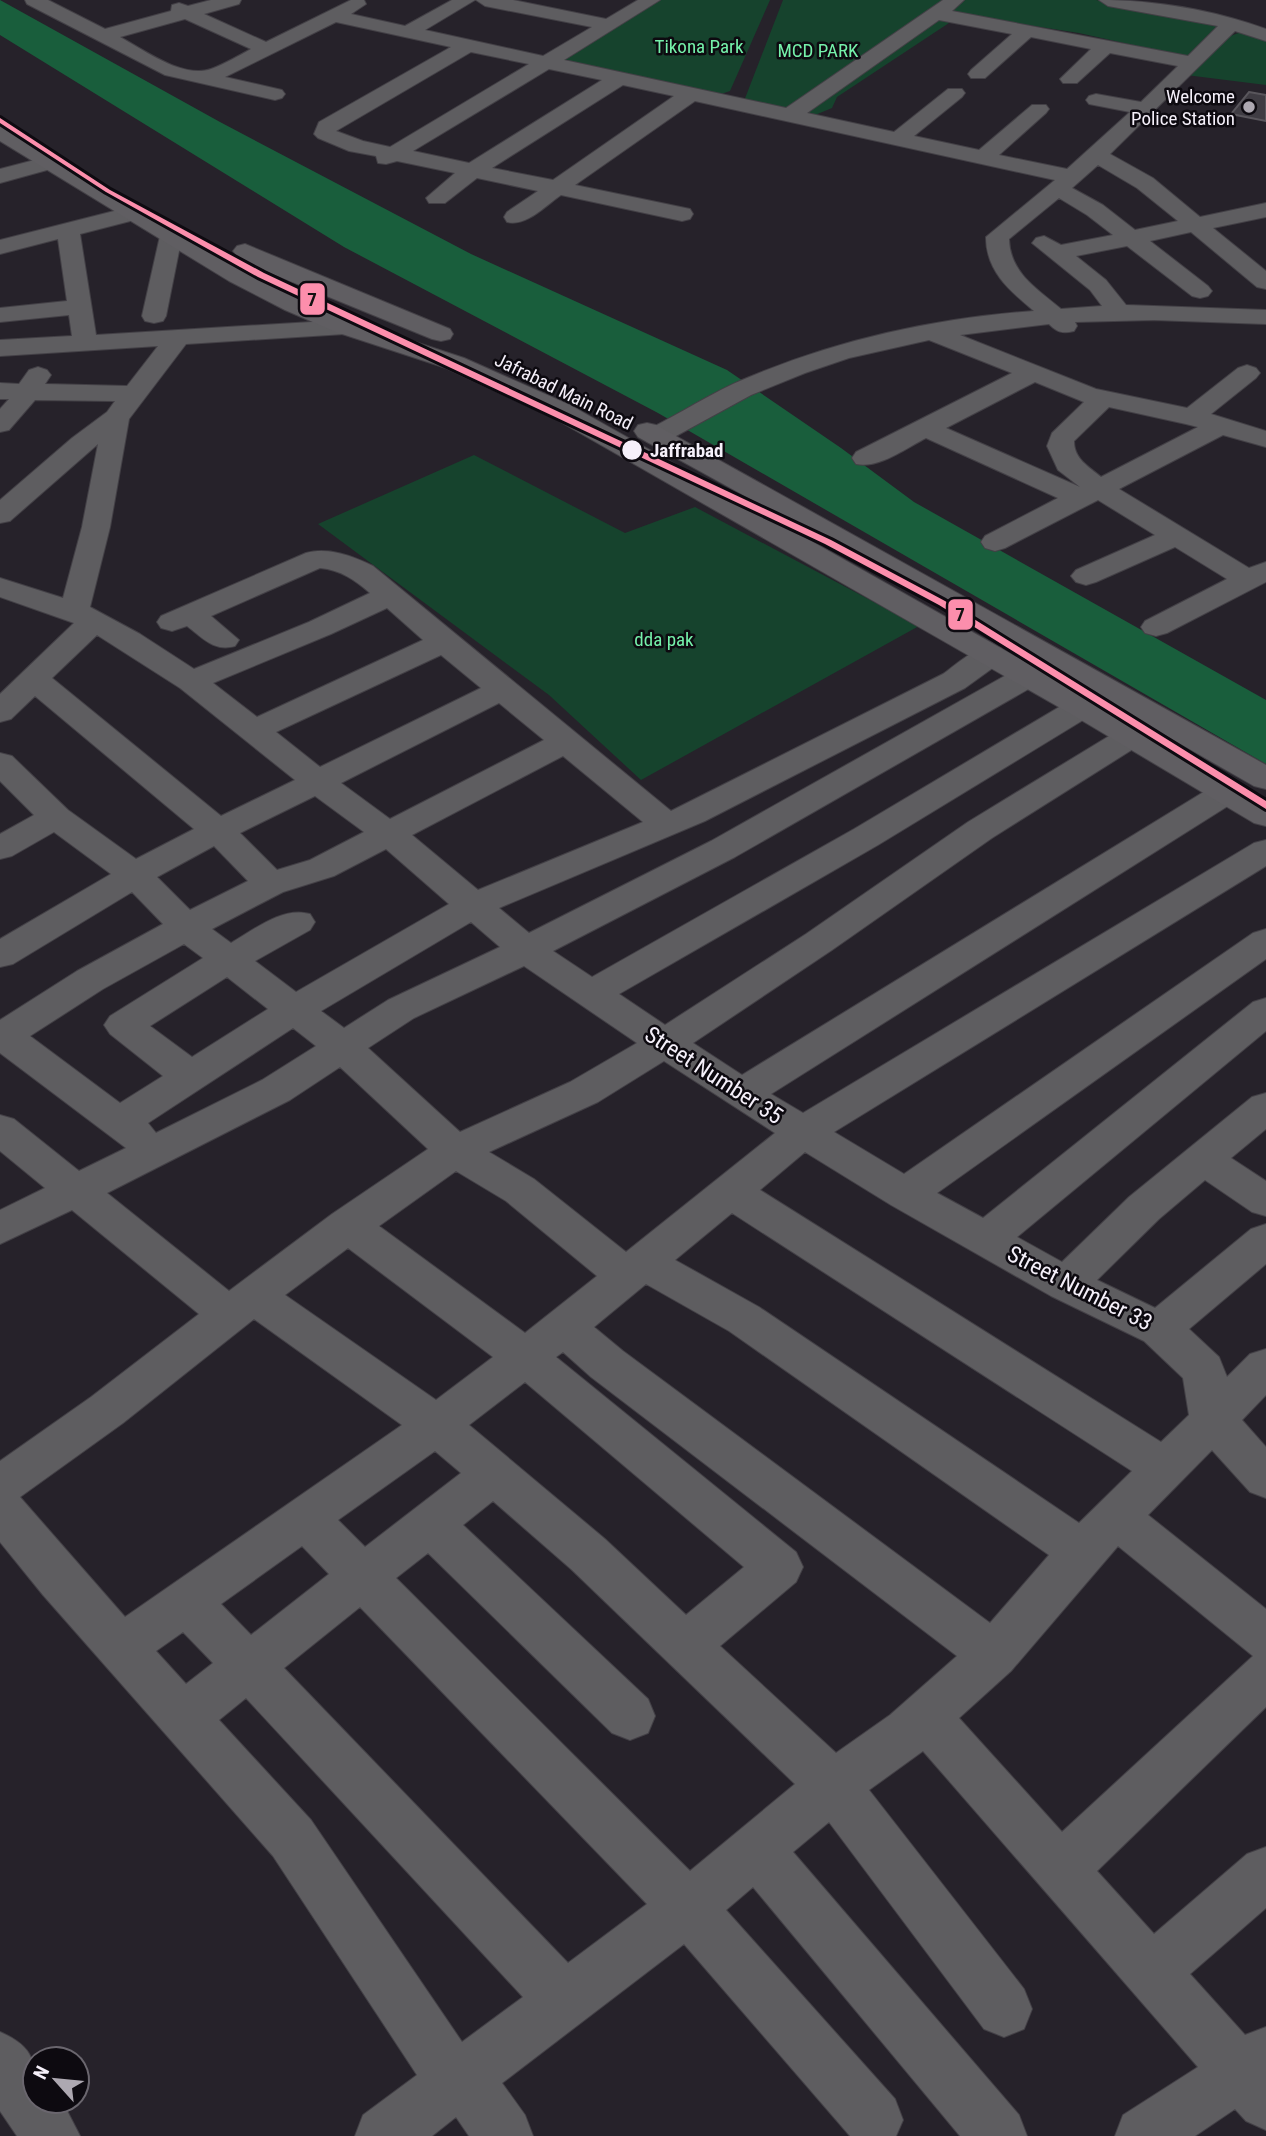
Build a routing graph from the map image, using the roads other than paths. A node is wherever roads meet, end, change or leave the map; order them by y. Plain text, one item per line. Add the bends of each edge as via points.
1 (231, 0) edge
2 (364, 0) edge
3 (466, 0) edge
4 (485, 0) edge
5 (558, 0) edge
6 (652, 0) edge
7 (956, 0) edge
8 (1108, 0) edge
9 (165, 1) edge
10 (46, 2) edge
11 (1139, 3) edge
12 (1175, 6) edge
13 (334, 10) junction
14 (188, 13) junction
15 (939, 14) junction
16 (1224, 16) junction
17 (543, 21) junction
18 (245, 22) junction
19 (608, 25) junction
20 (83, 26) junction
21 (1027, 31) junction
22 (405, 32) junction
23 (192, 33) dead end
24 (216, 35) junction
25 (1266, 35) edge
26 (103, 36) junction
27 (292, 37) junction
28 (325, 44) dead end
29 (500, 45) junction
30 (374, 46) dead end
31 (1106, 46) junction
32 (472, 47) junction
33 (266, 49) junction
34 (153, 52) junction
35 (177, 55) dead end
36 (1190, 62) junction
37 (546, 63) junction
38 (978, 74) dead end
39 (200, 78) junction
40 (620, 78) junction
41 (1070, 79) dead end
42 (652, 85) junction
43 (955, 93) dead end
44 (275, 94) dead end
45 (691, 94) junction
46 (632, 98) dead end
47 (1096, 100) dead end
48 (0, 104) edge
49 (1039, 109) dead end
50 (1145, 109) junction
51 (790, 116) junction
52 (0, 132) edge
53 (899, 138) junction
54 (395, 153) junction
55 (1096, 155) junction
56 (985, 156) junction
57 (50, 162) junction
58 (373, 165) dead end
59 (473, 170) junction
60 (0, 176) edge
61 (1065, 182) junction
62 (560, 187) junction
63 (1266, 195) edge
64 (437, 198) dead end
65 (1175, 206) junction
66 (1266, 210) edge
67 (134, 213) junction
68 (682, 214) dead end
69 (1102, 215) junction
70 (515, 217) dead end
71 (1021, 224) junction
72 (1198, 225) junction
73 (68, 230) junction
74 (6, 233) edge
75 (171, 236) junction
76 (1132, 238) junction
77 (1058, 253) junction
78 (1265, 282) edge
79 (1200, 291) junction
80 (78, 307) junction
81 (1125, 313) junction
82 (0, 315) edge
83 (154, 316) dead end
84 (1061, 321) junction
85 (1262, 322) edge
86 (345, 327) junction
87 (179, 335) junction
88 (944, 338) junction
89 (454, 340) junction
90 (85, 343) junction
91 (52, 345) junction
92 (0, 348) edge
93 (429, 354) junction
94 (1247, 373) dead end
95 (1031, 374) junction
96 (0, 391) edge
97 (28, 391) junction
98 (133, 394) junction
99 (1103, 398) junction
100 (1192, 417) junction
101 (116, 418) junction
102 (0, 424) edge
103 (1220, 426) junction
104 (925, 428) junction
105 (673, 436) junction
106 (1266, 439) edge
107 (866, 458) dead end
108 (1089, 493) junction
109 (0, 515) edge
110 (1176, 536) junction
111 (995, 542) dead end
112 (1257, 575) edge
113 (1086, 576) dead end
114 (0, 587) edge
115 (390, 595) junction
116 (84, 616) junction
117 (988, 620) junction
118 (1156, 627) dead end
119 (955, 635) junction
120 (224, 640) dead end
121 (443, 642) junction
122 (990, 655) junction
123 (1028, 676) junction
124 (34, 679) junction
125 (191, 681) junction
126 (504, 689) junction
127 (1082, 707) junction
128 (0, 712) edge
129 (253, 731) junction
130 (1130, 737) junction
131 (568, 741) junction
132 (0, 763) edge
133 (1266, 779) edge
134 (318, 782) junction
135 (1227, 792) junction
136 (1266, 816) edge
137 (56, 817) junction
138 (667, 825) junction
139 (218, 831) junction
140 (389, 834) junction
141 (0, 848) edge
142 (1266, 850) edge
143 (135, 874) junction
144 (271, 884) junction
145 (472, 906) junction
146 (297, 922) dead end
147 (186, 927) junction
148 (1266, 941) edge
149 (526, 950) junction
150 (0, 955) edge
151 (229, 959) junction
152 (592, 995) junction
153 (293, 1010) junction
154 (1266, 1012) edge
155 (1, 1036) edge
156 (664, 1044) junction
157 (342, 1046) junction
158 (190, 1076) junction
159 (741, 1094) junction
160 (1262, 1115) edge
161 (119, 1123) junction
162 (0, 1129) edge
163 (803, 1132) junction
164 (156, 1150) junction
165 (455, 1151) junction
166 (1203, 1159) junction
167 (76, 1189) junction
168 (730, 1191) junction
169 (905, 1194) junction
170 (1266, 1201) edge
171 (3, 1221) edge
172 (347, 1225) junction
173 (986, 1239) junction
174 (1266, 1240) edge
175 (634, 1269) junction
176 (1066, 1284) junction
177 (241, 1305) junction
178 (565, 1327) junction
179 (1159, 1329) junction
180 (525, 1357) junction
181 (1266, 1367) edge
182 (1212, 1419) junction
183 (437, 1425) junction
184 (1164, 1468) junction
185 (494, 1474) junction
186 (1264, 1474) edge
187 (0, 1486) edge
188 (0, 1507) edge
189 (305, 1518) junction
190 (430, 1524) junction
191 (1099, 1534) junction
192 (363, 1577) junction
193 (187, 1602) junction
194 (1266, 1639) edge
195 (685, 1646) junction
196 (121, 1648) junction
197 (994, 1655) junction
198 (247, 1665) junction
199 (1266, 1674) edge
200 (630, 1716) dead end
201 (183, 1717) junction
202 (925, 1717) junction
203 (833, 1785) junction
204 (756, 1849) junction
205 (1060, 1870) junction
206 (1266, 1872) edge
207 (688, 1907) junction
208 (1151, 1972) junction
209 (564, 2000) junction
210 (1004, 2009) dead end
211 (0, 2061) edge
212 (1257, 2076) edge
213 (459, 2079) junction
214 (874, 2120) dead end
215 (51, 2136) edge
216 (384, 2136) edge
217 (504, 2136) edge
218 (998, 2136) edge
219 (1144, 2136) edge

1 - 14 street
1 - 18 street
2 - 13 street
3 - 22 street
4 - 17 street
5 - 17 street
6 - 19 street
7 - 15 street
8 - 11 street
9 - 14 street
9 - 20 street
10 - 20 street
11 - 12 street
12 - 16 street
13 - 22 street
13 - 27 street
14 - 24 street
14 - 26 street
15 - 21 street
15 - 51 street
16 - 25 street
16 - 36 street
17 - 19 street via 568,18
17 - 29 street
18 - 24 street
18 - 33 street
19 - 37 street
20 - 26 street
21 - 31 street
21 - 38 street
22 - 30 street
22 - 32 street
23 - 24 street
26 - 34 street via 128,50
27 - 28 street
27 - 33 street
29 - 32 street
29 - 37 street
31 - 36 street
31 - 41 street
32 - 54 street via 324,129 335,140
33 - 39 street
34 - 35 street
34 - 39 street via 176,72
36 - 50 street
37 - 40 street
37 - 54 street
39 - 44 street
40 - 42 street
40 - 59 street
42 - 45 street
42 - 46 street
43 - 53 street
45 - 51 street
45 - 62 street
47 - 50 street
48 - 89 main road, Jafrabad Main Road via 183,217 278,268
49 - 56 street
50 - 55 street
51 - 53 street
52 - 57 main road, Jafrabad Main Road
53 - 56 street
54 - 58 street
54 - 59 street
55 - 61 street
55 - 65 street via 1133,174
56 - 61 street
57 - 60 street
57 - 67 main road, Jafrabad Main Road via 91,199
59 - 62 street
59 - 64 street
61 - 69 street
61 - 71 street
62 - 68 street
62 - 70 street
63 - 65 street
65 - 69 street
65 - 72 street
66 - 72 street
67 - 73 street
67 - 75 main road, Jafrabad Main Road
69 - 71 street
69 - 76 street
71 - 77 street
71 - 84 street via 997,237 1000,265
72 - 76 street
72 - 78 street
73 - 74 street
73 - 80 street
75 - 83 street
75 - 86 main road, Jafrabad Main Road via 237,276
76 - 77 street
76 - 79 street
77 - 81 street
78 - 79 street
79 - 81 street
80 - 82 street
80 - 90 street
81 - 84 street
81 - 85 street
84 - 85 street
84 - 88 street
86 - 87 street
86 - 93 main road, Jafrabad Main Road
87 - 90 street
87 - 98 street
88 - 95 street
88 - 105 street via 826,376
88 - 105 street via 901,338 808,364 754,385
89 - 93 main road
89 - 105 main road, Jafrabad Main Road
90 - 91 street
91 - 92 street
91 - 97 street
93 - 119 main road, Jafrabad Main Road via 561,411
94 - 100 street
95 - 99 street
95 - 104 street
96 - 97 street
97 - 98 street
97 - 102 street
98 - 101 street
99 - 100 street
99 - 108 street via 1060,439 1068,464
100 - 103 street
101 - 109 street
101 - 116 street
103 - 106 street
103 - 108 street
104 - 107 street
104 - 108 street
105 - 117 main road, Jafrabad Main Road
108 - 110 street
108 - 111 street
110 - 112 street
110 - 113 street
112 - 118 street
114 - 116 street, Street Number 35
115 - 120 street via 363,572 334,559 316,559 181,617
115 - 121 street
115 - 125 street
116 - 124 street
116 - 125 street, Street Number 35
117 - 119 main road
117 - 133 main road, Jafrabad Main Road
119 - 122 main road, Jafrabad Main Road
121 - 126 street
121 - 129 street
122 - 123 main road, Jafrabad Main Road
122 - 138 street via 954,681
123 - 127 main road, Jafrabad Main Road
123 - 149 street via 723,849
124 - 128 street
124 - 139 street
125 - 129 street, Street Number 35
126 - 131 street
126 - 134 street
127 - 130 main road, Jafrabad Main Road
127 - 152 street
129 - 134 street, Street Number 35
130 - 135 main road, Jafrabad Main Road
130 - 156 street via 980,830
131 - 138 street
131 - 140 street
132 - 137 street
134 - 139 street
134 - 140 street, Street Number 35
135 - 136 main road, Jafrabad Main Road
135 - 159 street
137 - 141 street
137 - 143 street
138 - 145 street
139 - 143 street
139 - 144 street
140 - 144 street via 322,868
140 - 145 street, Street Number 35
142 - 163 street
143 - 147 street
143 - 150 street
144 - 147 street
145 - 149 street, Street Number 35
145 - 153 street
146 - 151 street
147 - 151 street
147 - 155 street
148 - 169 street
149 - 152 street, Street Number 35
149 - 157 street via 401,1009
151 - 153 street
151 - 158 street via 123,1026
152 - 156 street, Street Number 35
153 - 157 street
153 - 158 street
154 - 173 street
155 - 161 street
156 - 159 street, Street Number 35
156 - 165 street via 584,1092
157 - 164 street via 276,1090
157 - 165 street
158 - 161 street
159 - 163 street, Street Number 35
160 - 166 street
161 - 164 street
162 - 167 street
163 - 168 street
163 - 169 street, Street Number 35
164 - 167 street
165 - 172 street
165 - 175 street
166 - 170 street
166 - 176 street via 1144,1208
167 - 171 street
167 - 177 street
168 - 175 street
168 - 184 street
169 - 173 street, Street Number 33
172 - 177 street
172 - 180 street
173 - 176 street, Street Number 33
174 - 179 street
175 - 178 street
175 - 191 street via 744,1319
176 - 179 street, Street Number 33
177 - 183 street
177 - 187 street
178 - 180 street
178 - 197 street via 607,1364
179 - 182 street, Street Number 33 via 1203,1370
180 - 183 street
180 - 195 street via 779,1567
181 - 182 street
182 - 184 street
182 - 186 street
183 - 185 street
183 - 189 street
184 - 191 street
185 - 190 street
185 - 195 street
188 - 196 street
189 - 192 street
189 - 193 street
190 - 192 street
190 - 200 street
191 - 194 street
191 - 197 street
192 - 198 street
192 - 207 street
193 - 196 street
193 - 198 street
195 - 203 street
196 - 201 street
197 - 202 street
198 - 201 street
198 - 209 street
199 - 205 street
201 - 213 street via 292,1838
202 - 203 street
202 - 205 street
203 - 204 street
203 - 210 street
204 - 207 street
204 - 218 street
205 - 208 street
206 - 208 street
207 - 209 street
207 - 214 street
208 - 212 street
209 - 213 street
211 - 215 street
212 - 219 street
213 - 216 street
213 - 217 street

